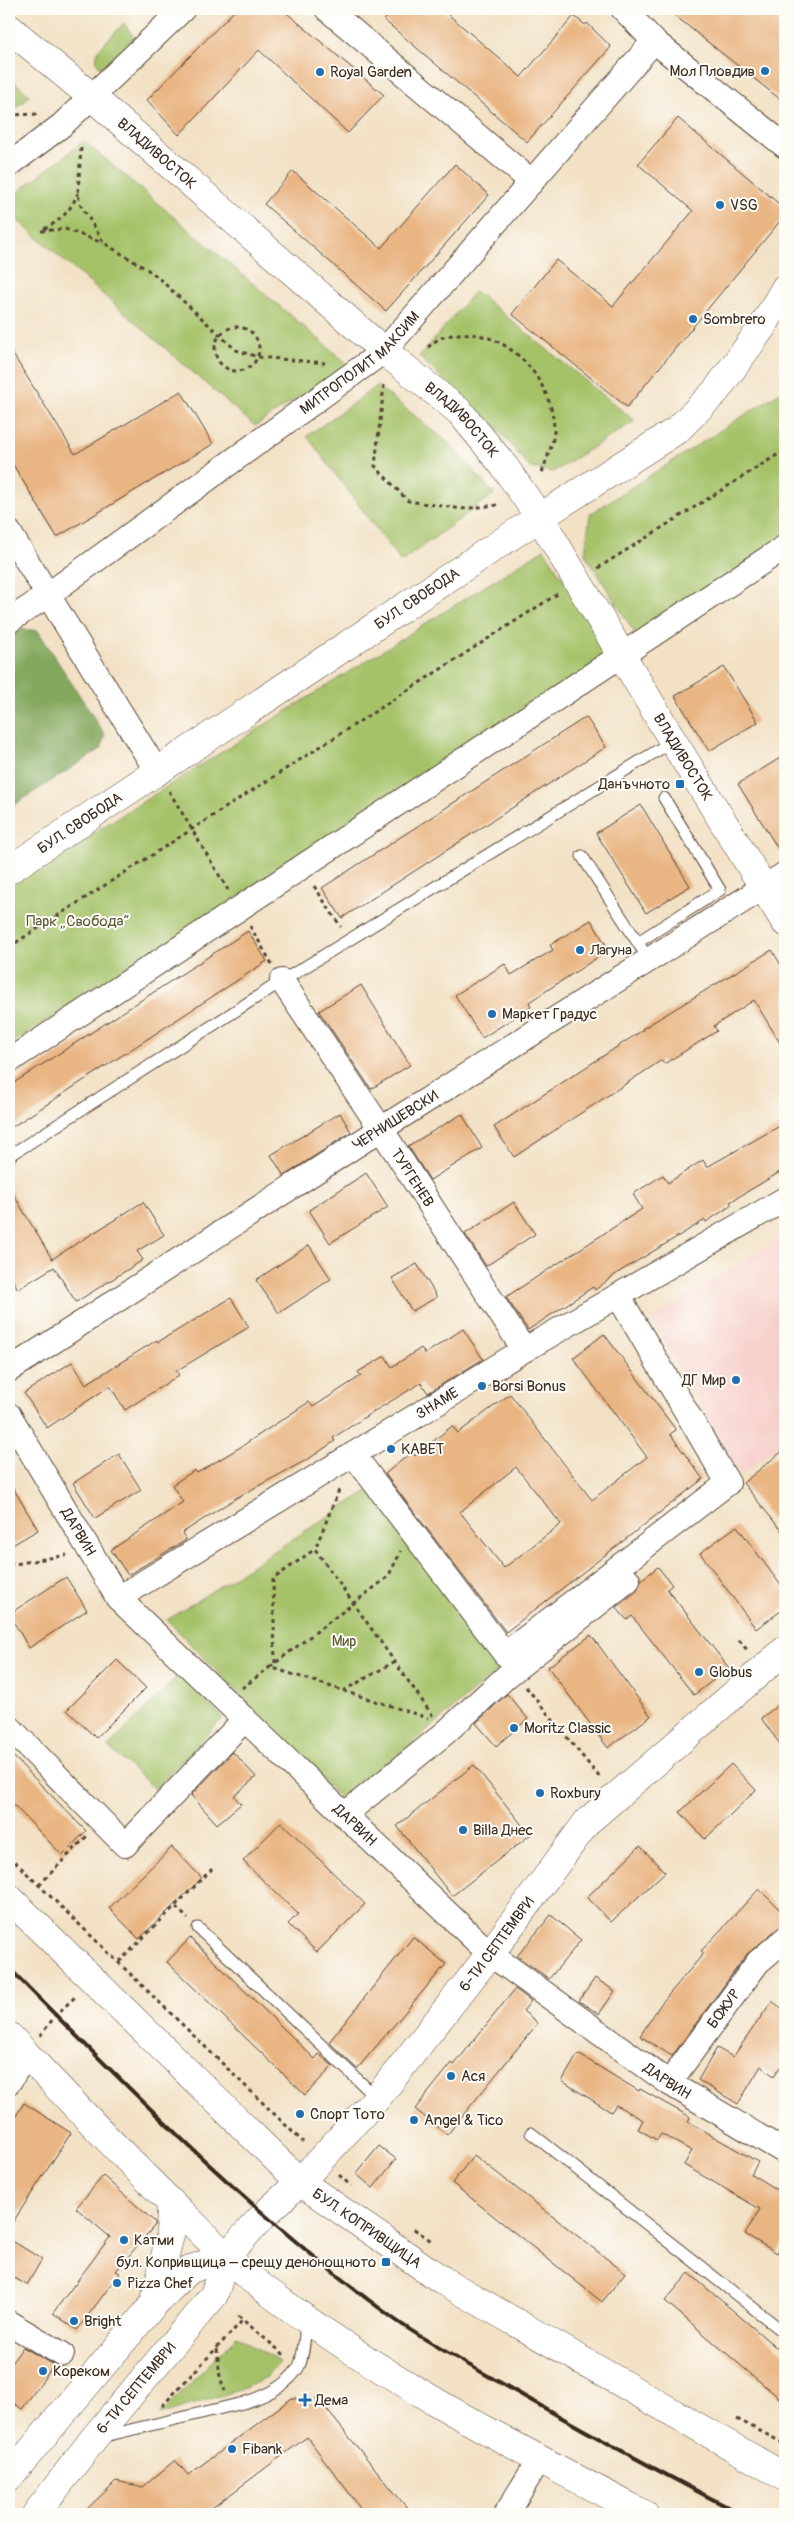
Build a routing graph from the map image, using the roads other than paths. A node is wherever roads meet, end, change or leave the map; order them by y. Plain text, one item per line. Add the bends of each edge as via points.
1 (184, 9) edge
2 (327, 9) edge
3 (623, 9) edge
4 (9, 28) edge
5 (654, 41) junction
6 (92, 97) junction
7 (785, 146) edge
8 (9, 165) edge
9 (532, 182) junction
10 (785, 288) edge
11 (384, 351) junction
12 (540, 518) junction
13 (9, 532) edge
14 (785, 547) edge
15 (49, 594) junction
16 (9, 621) edge
17 (623, 654) junction
18 (673, 741) junction
19 (164, 768) junction
20 (664, 798) dead end
21 (582, 856) dead end
22 (9, 870) edge
23 (775, 881) edge
24 (785, 922) edge
25 (644, 951) junction
26 (282, 981) junction
27 (9, 1061) edge
28 (382, 1129) junction
29 (9, 1156) edge
30 (785, 1199) edge
31 (619, 1297) junction
32 (524, 1350) junction
33 (9, 1370) edge
34 (9, 1415) edge
35 (353, 1454) junction
36 (724, 1504) dead end
37 (118, 1598) junction
38 (785, 1650) edge
39 (245, 1719) junction
40 (9, 1727) edge
41 (344, 1815) junction
42 (9, 1898) edge
43 (198, 1928) dead end
44 (785, 1939) edge
45 (490, 1954) junction
46 (18, 2045) edge
47 (9, 2082) edge
48 (669, 2083) junction
49 (377, 2098) junction
50 (531, 2133) dead end
51 (785, 2152) edge
52 (300, 2182) junction
53 (171, 2203) junction
54 (226, 2256) junction
55 (154, 2304) junction
56 (306, 2321) junction
57 (9, 2323) edge
58 (785, 2333) edge
59 (62, 2354) dead end
60 (94, 2438) junction
61 (539, 2460) junction
62 (9, 2477) edge
63 (785, 2477) edge
64 (36, 2514) edge
65 (506, 2514) edge
66 (644, 2514) edge

1 - 6 street
2 - 9 street
3 - 5 street
4 - 6 street, ВЛАДИВОСТОК
5 - 7 street
5 - 9 street, МИТРОПОЛИТ МАКСИМ
6 - 8 street via 62,125
6 - 11 street, ВЛАДИВОСТОК
9 - 11 street, МИТРОПОЛИТ МАКСИМ
10 - 12 street, БУЛ. СВОБОДА via 763,326 716,391 677,430
11 - 12 street, ВЛАДИВОСТОК via 460,412 504,466
11 - 15 street, МИТРОПОЛИТ МАКСИМ
12 - 17 street, ВЛАДИВОСТОК
12 - 19 street, БУЛ. СВОБОДА
13 - 15 street
14 - 17 street
15 - 16 street, МИТРОПОЛИТ МАКСИМ
15 - 19 street
17 - 18 street, ВЛАДИВОСТОК
17 - 27 street
18 - 23 street, ВЛАДИВОСТОК
18 - 26 lane
19 - 22 street, БУЛ. СВОБОДА
20 - 25 lane via 720,890
21 - 25 lane
23 - 24 street, ВЛАДИВОСТОК
23 - 25 street, ЧЕРНИШЕВСКИ
25 - 28 street, ЧЕРНИШЕВСКИ
26 - 28 street, ТУРГЕНЕВ
26 - 29 lane
28 - 32 street, ТУРГЕНЕВ
28 - 33 street, ЧЕРНИШЕВСКИ
30 - 31 street, ЗНАМЕ
31 - 32 street, ЗНАМЕ
31 - 35 street via 728,1483 505,1654
32 - 35 street, ЗНАМЕ
34 - 37 street, ДАРВИН
35 - 37 street, ЗНАМЕ
36 - 41 street via 513,1671 445,1733
37 - 39 street, ДАРВИН
38 - 45 street, 6-ТИ СЕПТЕМВРИ via 587,1822
39 - 40 street via 125,1845
39 - 41 street, ДАРВИН
41 - 45 street, ДАРВИН
42 - 52 street, БУЛ. КОПРИВЩИЦА
43 - 49 lane
44 - 48 street, БОЖУР via 758,1962
45 - 48 street, ДАРВИН
45 - 49 street, 6-ТИ СЕПТЕМВРИ
46 - 47 street
46 - 53 street
48 - 51 street, ДАРВИН
49 - 52 street, 6-ТИ СЕПТЕМВРИ
50 - 58 lane
52 - 54 street, 6-ТИ СЕПТЕМВРИ
52 - 63 street, БУЛ. КОПРИВЩИЦА via 442,2280
53 - 54 street
53 - 55 street via 170,2235
54 - 55 street, 6-ТИ СЕПТЕМВРИ via 189,2270
54 - 56 street
54 - 60 street, 6-ТИ СЕПТЕМВРИ via 214,2295
55 - 62 street, 6-ТИ СЕПТЕМВРИ
56 - 60 lane via 299,2367 283,2385 258,2399
56 - 61 street via 378,2367
57 - 59 street
60 - 64 street, 6-ТИ СЕПТЕМВРИ
61 - 65 street
61 - 66 street

